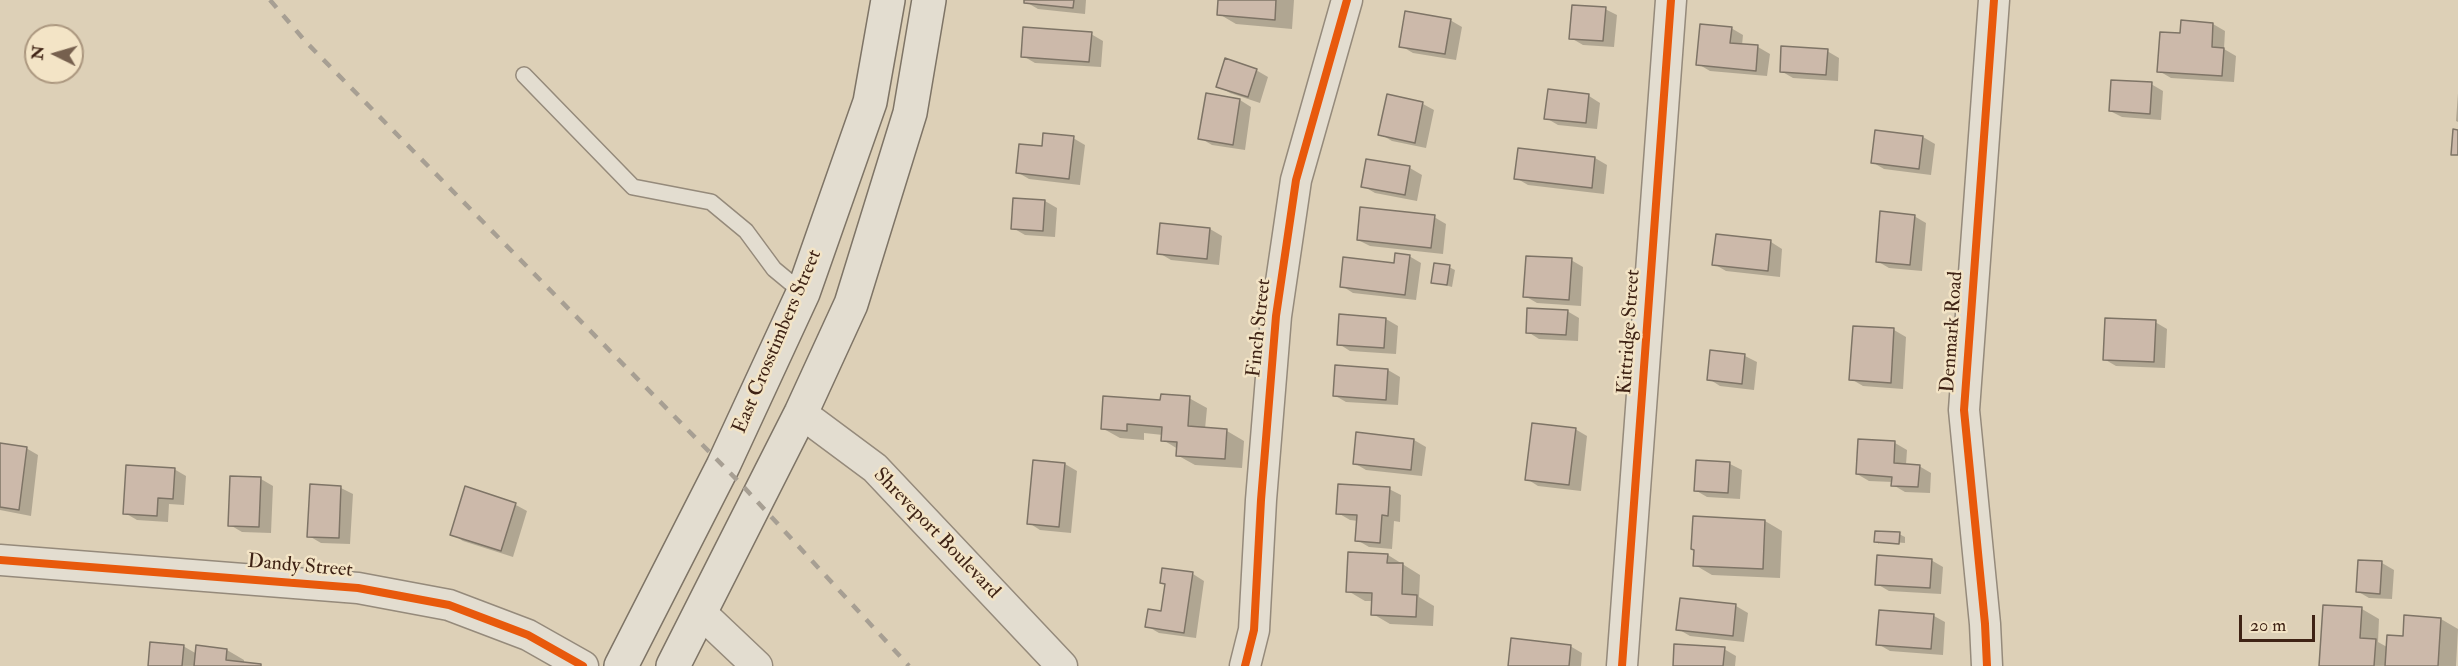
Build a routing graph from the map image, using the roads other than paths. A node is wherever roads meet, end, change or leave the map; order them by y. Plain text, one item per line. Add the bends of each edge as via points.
1 (888, 0) edge
2 (929, 0) edge
3 (1347, 0) edge
4 (1671, 0) edge
5 (1994, 0) edge
6 (524, 75) dead end
7 (803, 293) junction
8 (801, 413) junction
9 (0, 560) edge
10 (700, 612) junction
11 (583, 666) edge
12 (621, 666) edge
13 (673, 666) edge
14 (757, 666) edge
15 (1062, 666) edge
16 (1245, 666) edge
17 (1623, 666) edge
18 (1987, 666) edge

1 - 7 main road, East Crosstimbers Street via 870,102
2 - 8 main road via 909,113 851,304
3 - 16 street, Finch Street via 1296,180 1276,316 1254,630
4 - 17 street, Kittridge Street
5 - 18 street, Denmark Road via 1964,410
6 - 7 lane via 633,187 711,202 746,231 774,269
7 - 12 main road, East Crosstimbers Street via 723,466
8 - 10 main road
8 - 15 street, Shreveport Boulevard via 875,468
9 - 11 street, Dandy Street via 358,588 449,605 528,636
10 - 13 main road
10 - 14 street

